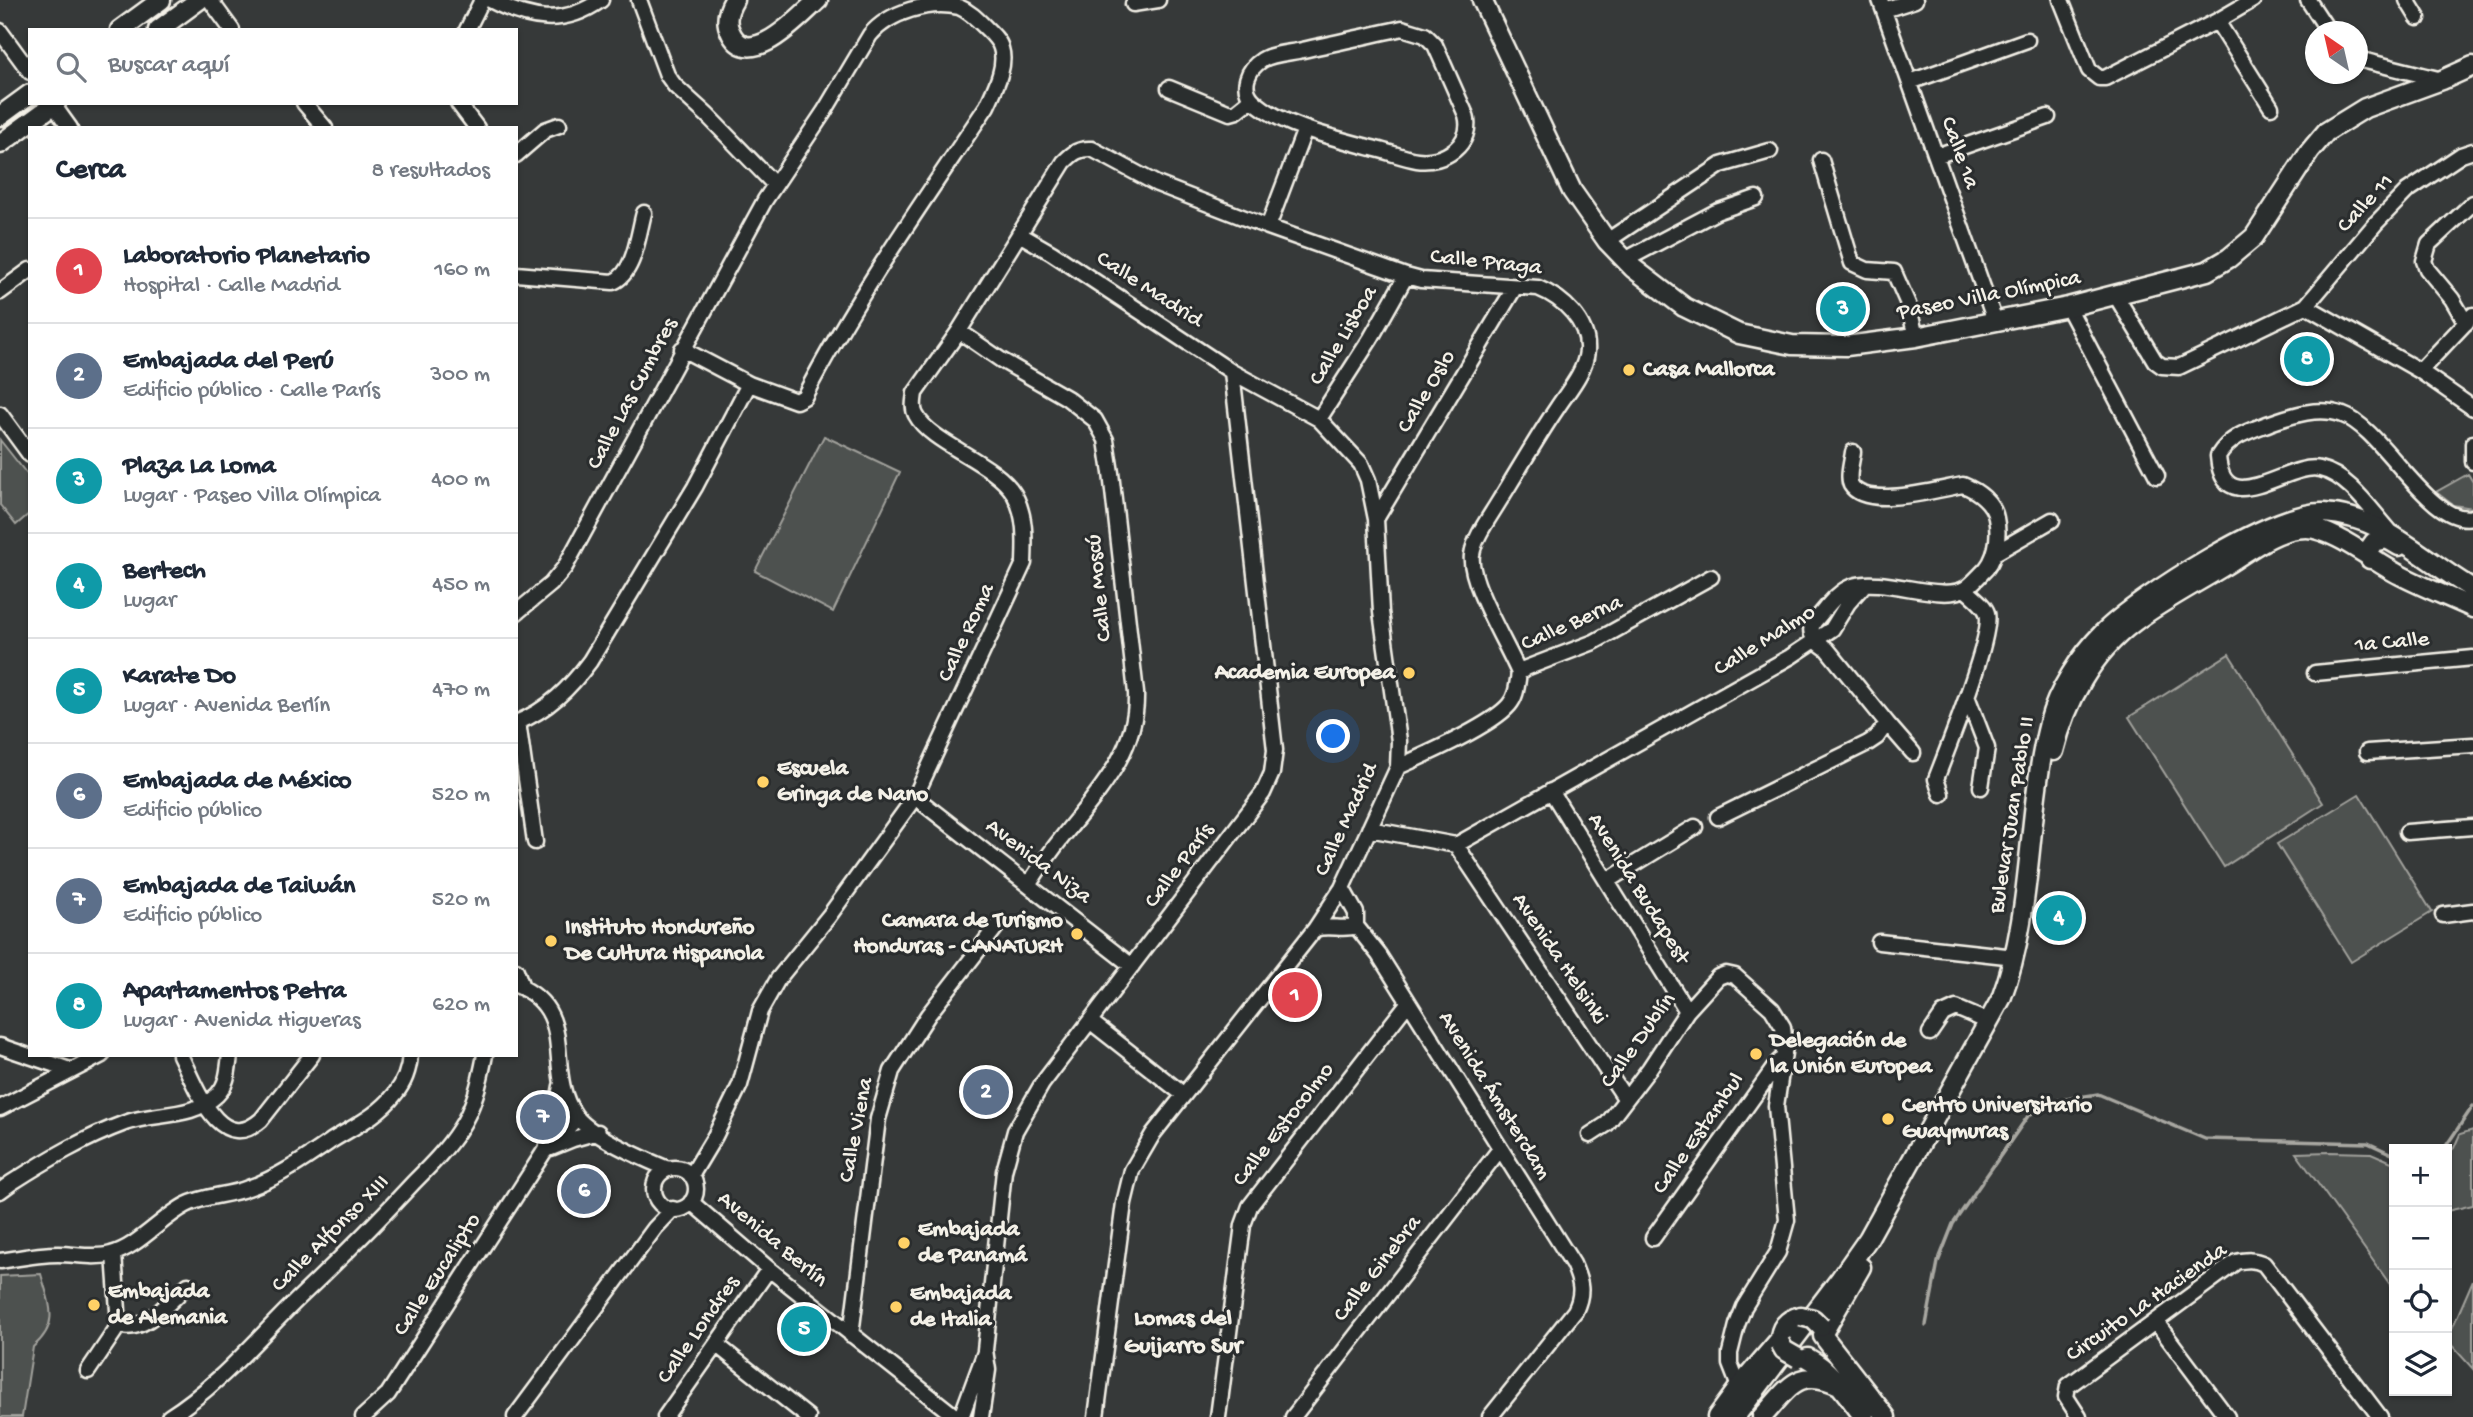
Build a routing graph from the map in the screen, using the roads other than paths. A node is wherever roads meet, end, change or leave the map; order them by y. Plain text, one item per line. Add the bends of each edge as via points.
1 (162, 0) edge
2 (199, 0) edge
3 (210, 0) edge
4 (482, 0) edge
5 (490, 0) edge
6 (601, 0) edge
7 (639, 0) edge
8 (734, 0) edge
9 (818, 0) edge
10 (1154, 0) edge
11 (1482, 0) edge
12 (1915, 0) edge
13 (2061, 0) edge
14 (2253, 0) edge
15 (2308, 0) edge
16 (2407, 0) edge
17 (1133, 4) dead end
18 (1882, 5) edge
19 (2418, 18) dead end
20 (2217, 21) junction
21 (2322, 21) edge
22 (123, 28) edge
23 (161, 28) edge
24 (231, 28) edge
25 (468, 28) edge
26 (0, 31) edge
27 (2027, 40) dead end
28 (2368, 62) edge
29 (2473, 66) edge
30 (28, 69) edge
31 (2442, 80) junction
32 (1910, 82) junction
33 (1169, 88) dead end
34 (28, 95) edge
35 (1252, 99) junction
36 (53, 105) edge
37 (55, 105) edge
38 (305, 105) edge
39 (460, 105) edge
40 (2271, 107) dead end
41 (0, 116) edge
42 (2048, 117) dead end
43 (559, 125) dead end
44 (69, 126) edge
45 (323, 126) edge
46 (475, 126) edge
47 (1305, 129) junction
48 (0, 144) edge
49 (1091, 149) joint
50 (1770, 152) dead end
51 (2473, 152) edge
52 (518, 153) edge
53 (1936, 156) junction
54 (1821, 160) dead end
55 (774, 184) junction
56 (1756, 198) dead end
57 (2473, 203) edge
58 (644, 213) dead end
59 (1268, 227) junction
60 (1019, 234) junction
61 (1607, 241) junction
62 (1625, 260) junction
63 (28, 271) edge
64 (518, 274) edge
65 (1406, 276) junction
66 (1515, 287) junction
67 (0, 292) edge
68 (2116, 296) junction
69 (2306, 306) junction
70 (2068, 307) junction
71 (2469, 319) edge
72 (1995, 321) junction
73 (959, 331) junction
74 (1916, 337) junction
75 (682, 349) junction
76 (2420, 371) junction
77 (1232, 372) junction
78 (750, 384) junction
79 (2473, 408) edge
80 (0, 414) edge
81 (1319, 419) junction
82 (2473, 443) edge
83 (28, 452) edge
84 (1853, 452) dead end
85 (2473, 462) edge
86 (2157, 477) dead end
87 (2352, 490) junction
88 (2334, 514) junction
89 (2473, 517) edge
90 (1376, 519) junction
91 (2052, 520) dead end
92 (2392, 533) junction
93 (2414, 551) junction
94 (1995, 553) junction
95 (2370, 559) junction
96 (1711, 577) dead end
97 (2403, 577) junction
98 (1965, 589) junction
99 (2473, 589) edge
100 (2473, 608) edge
101 (518, 611) edge
102 (1815, 640) junction
103 (2473, 658) edge
104 (1519, 673) junction
105 (2315, 673) dead end
106 (1967, 696) junction
107 (518, 722) edge
108 (1887, 723) junction
109 (518, 729) edge
110 (2473, 745) edge
111 (2367, 752) dead end
112 (1913, 753) dead end
113 (1398, 767) junction
114 (1981, 787) dead end
115 (1551, 791) junction
116 (1941, 794) dead end
117 (915, 797) junction
118 (1718, 817) dead end
119 (1695, 827) dead end
120 (2473, 827) edge
121 (1369, 829) junction
122 (2407, 832) dead end
123 (536, 842) dead end
124 (1456, 845) junction
125 (1607, 881) junction
126 (1028, 884) junction
127 (1342, 888) junction
128 (2473, 911) edge
129 (2444, 915) dead end
130 (997, 926) dead end
131 (1356, 926) junction
132 (1315, 929) junction
133 (1879, 942) dead end
134 (2015, 957) junction
135 (1132, 966) junction
136 (519, 986) edge
137 (1408, 1003) junction
138 (1687, 1012) junction
139 (1091, 1022) junction
140 (1989, 1022) junction
141 (1930, 1033) dead end
142 (0, 1046) edge
143 (28, 1056) edge
144 (32, 1057) edge
145 (98, 1057) edge
146 (181, 1057) edge
147 (230, 1057) edge
148 (310, 1057) edge
149 (410, 1057) edge
150 (484, 1057) edge
151 (1782, 1057) junction
152 (70, 1070) junction
153 (562, 1083) junction
154 (1184, 1096) junction
155 (1625, 1098) junction
156 (204, 1104) junction
157 (0, 1108) edge
158 (577, 1118) junction
159 (598, 1132) junction
160 (1590, 1135) dead end
161 (1500, 1149) junction
162 (544, 1152) junction
163 (637, 1156) junction
164 (668, 1169) junction
165 (691, 1176) junction
166 (654, 1184) junction
167 (0, 1191) edge
168 (691, 1202) junction
169 (1893, 1205) junction
170 (666, 1206) junction
171 (1653, 1238) dead end
172 (114, 1254) junction
173 (0, 1261) edge
174 (769, 1269) junction
175 (188, 1284) dead end
176 (1799, 1316) junction
177 (2155, 1322) junction
178 (119, 1325) junction
179 (1823, 1332) junction
180 (851, 1335) junction
181 (1780, 1341) junction
182 (717, 1345) junction
183 (985, 1350) junction
184 (1803, 1358) junction
185 (89, 1371) dead end
186 (1841, 1386) junction
187 (1739, 1387) junction
188 (169, 1417) edge
189 (363, 1417) edge
190 (515, 1417) edge
191 (665, 1417) edge
192 (808, 1417) edge
193 (959, 1417) edge
194 (981, 1417) edge
195 (1096, 1417) edge
196 (1218, 1417) edge
197 (1293, 1417) edge
198 (1490, 1417) edge
199 (1717, 1417) edge
200 (1735, 1417) edge
201 (1742, 1417) edge
202 (1759, 1417) edge
203 (1864, 1417) edge
204 (1886, 1417) edge
205 (2079, 1417) edge
206 (2227, 1417) edge
207 (2379, 1417) edge

1 - 22 main road
2 - 23 main road
3 - 24 street
4 - 25 street
5 - 6 street via 534,17 558,19 574,16
7 - 55 street via 675,86
8 - 9 main road via 727,22 730,34 756,46 773,39
10 - 17 street
11 - 61 main road, Paseo Villa Olímpica via 1572,191
12 - 18 street
13 - 20 street via 2089,70 2099,78
14 - 20 street
15 - 21 street
16 - 19 street
18 - 32 street, Calle 1a
20 - 40 street
26 - 30 street
27 - 32 street
28 - 31 street
29 - 31 main road, Paseo Villa Olímpica
31 - 68 main road, Paseo Villa Olímpica via 2365,107 2326,132 2253,237 2229,258 2207,271
32 - 53 street, Calle 1a
33 - 35 street via 1230,113
34 - 41 main road
35 - 47 street
35 - 47 street via 1245,86 1247,76 1263,59 1402,28 1425,35 1435,45 1469,127 1455,150 1439,159 1418,160
36 - 48 main road
37 - 44 street
38 - 45 street
39 - 46 street
42 - 53 street
43 - 52 street via 545,130
47 - 59 street
49 - 59 street, Calle Praga via 1157,184
49 - 60 street, Calle Roma via 1082,148 1064,162
50 - 61 street via 1721,165
51 - 69 street, Calle 11 via 2461,155 2407,191
53 - 72 street, Calle 1a
54 - 74 street via 1852,263 1867,271 1894,272
55 - 75 street, Calle Las Cumbres
55 - 78 street, Calle Las Cumbres via 870,35 888,18 936,3 956,5 975,17 998,42 1002,63 987,106 870,281 804,397 796,401
56 - 62 street via 1716,212
57 - 71 street via 2429,244 2424,261
58 - 64 street via 628,268 618,280
59 - 65 street, Calle Praga
60 - 73 street, Calle Roma
60 - 77 street, Calle Madrid
61 - 62 main road, Paseo Villa Olímpica
62 - 74 main road, Paseo Villa Olímpica via 1684,307 1739,334 1765,341 1846,346
63 - 67 street
65 - 66 street, Calle Praga
65 - 81 street, Calle Lisboa
66 - 90 street, Calle Oslo
66 - 104 street, Calle Praga via 1554,294 1570,309 1586,337 1587,353 1472,552 1474,578
68 - 69 street via 2155,361 2171,368
68 - 70 main road, Paseo Villa Olímpica
69 - 76 street
70 - 72 main road, Paseo Villa Olímpica
70 - 86 street
71 - 76 street
72 - 74 main road, Paseo Villa Olímpica
73 - 117 street, Calle Roma via 915,393 913,405 928,429 1012,491 1021,509 1024,563
73 - 126 street, Calle Moscú via 1095,420 1105,440 1111,473 1136,693 1135,720 1127,747 1111,772
75 - 78 street, Calle Las Cumbres
75 - 101 street, Calle Las Cumbres via 565,567
76 - 79 street
77 - 81 street, Calle Madrid
77 - 135 street, Calle París via 1275,750 1272,773 1263,793
78 - 107 street via 695,487 590,661 551,704
80 - 83 street
81 - 90 street, Calle Madrid via 1361,464
82 - 85 street
84 - 94 street via 1850,480 1862,495 1880,499 1963,485 1973,489 1992,507 1997,519
87 - 88 street via 2350,505
87 - 89 street via 2323,469 2310,467 2254,487 2237,488 2223,475 2218,456 2233,438 2297,413 2342,414 2360,423 2432,500 2455,517
87 - 92 street
88 - 92 main road, Bulevar Juan Pablo II
88 - 134 main road, Bulevar Juan Pablo II via 2312,513 2280,522 2231,547 2124,613 2083,655 2049,720
90 - 113 street, Calle Madrid
91 - 94 street
92 - 93 main road, Bulevar Juan Pablo II
93 - 95 main road via 2387,539 2378,540 2369,550
93 - 97 main road via 2421,563 2419,569
93 - 99 main road, Bulevar Juan Pablo II
94 - 98 street via 1991,564
95 - 97 main road, Bulevar Juan Pablo II
95 - 169 main road, Bulevar Juan Pablo II via 2326,531 2287,531 2134,622 2090,668 2072,699 2052,757 2021,980 1995,1034
96 - 104 street, Calle Berna via 1594,642
97 - 100 main road, Bulevar Juan Pablo II
98 - 102 street via 1951,593 1853,586 1814,622
98 - 106 street via 1988,616
102 - 108 street
102 - 115 street, Calle Malmo
103 - 105 street, 1a Calle
104 - 113 street, Calle Berna via 1509,706
106 - 114 street via 1987,748
106 - 116 street via 1936,779
108 - 112 street
108 - 118 street via 1868,743
109 - 123 street
110 - 111 street
113 - 121 street, Calle Madrid
115 - 124 street, Calle Malmo
115 - 125 street, Avenida Budapest
117 - 126 street, Avenida Niza
117 - 165 street, Calle Roma via 778,979 760,1011 730,1107
119 - 125 street
120 - 122 street
121 - 124 street
121 - 127 street, Calle Madrid
124 - 155 street, Avenida Helsinki
125 - 138 street, Avenida Budapest
126 - 135 street, Avenida Niza
127 - 131 street, Avenida Ámsterdam via 1356,913
127 - 132 street, Calle Madrid
128 - 129 street
130 - 180 street, Calle Viena via 892,1070 876,1133
131 - 132 street
131 - 137 street, Avenida Ámsterdam
132 - 154 street, Calle Madrid
133 - 134 street
134 - 140 main road, Bulevar Juan Pablo II
135 - 139 street, Calle París
136 - 153 street via 542,1000 556,1024
137 - 161 street, Avenida Ámsterdam
137 - 196 street, Calle Estocolmo via 1250,1206 1242,1224
138 - 151 street, Calle Dublín via 1718,977 1735,976 1772,1009 1783,1027
138 - 155 street, Calle Dublín
139 - 154 street
139 - 183 street, Calle París via 1042,1084 1015,1131 1004,1171
140 - 141 street via 1956,1008 1942,1014
140 - 169 main road, Bulevar Juan Pablo II
142 - 143 street
144 - 152 street
145 - 152 street
146 - 156 street
147 - 156 street via 225,1086
148 - 156 street via 261,1120 243,1132 225,1127
149 - 172 street via 409,1070 394,1096 359,1125 259,1184 194,1201 173,1212
150 - 188 street, Calle Alfonso XIII via 470,1112 441,1153 233,1367
151 - 171 street, Calle Estambul
151 - 187 street via 1776,1106 1787,1220 1778,1252 1737,1325 1730,1364
152 - 157 street
153 - 158 street
153 - 162 street
154 - 195 street, Calle Madrid via 1153,1134 1132,1170
155 - 160 street, Calle Dublín via 1607,1124
156 - 167 street via 178,1114 133,1121 82,1141
158 - 159 street
158 - 162 street, Calle Eucalipto
159 - 162 street
159 - 163 street
161 - 197 street, Calle Ginebra
161 - 198 street, Avenida Ámsterdam via 1573,1264 1581,1296 1575,1311
162 - 189 street, Calle Eucalipto via 388,1394
163 - 164 street
163 - 166 street
164 - 165 street via 681,1169
164 - 166 street
165 - 168 street via 696,1186
166 - 170 street via 656,1198
168 - 170 street via 679,1209
168 - 174 street, Avenida Berlín
169 - 176 main road, Bulevar Juan Pablo II
169 - 179 main road, Bulevar Juan Pablo II
169 - 200 main road, Bulevar Juan Pablo II
169 - 201 main road, Bulevar Juan Pablo II via 1844,1283
170 - 190 street via 655,1228
172 - 173 street via 34,1255
172 - 178 street
174 - 180 street, Avenida Berlín
174 - 182 street, Calle Londres
175 - 178 street via 145,1323 126,1328
176 - 179 main road, bridge via 1813,1319
176 - 181 main road via 1784,1325
177 - 205 street, Circuito La Hacienda via 2068,1386 2066,1397
177 - 206 street
177 - 207 street, Circuito La Hacienda via 2236,1262 2257,1260
178 - 185 street
179 - 184 main road via 1819,1349
179 - 204 main road
180 - 193 street, Avenida Berlín
181 - 184 main road, bridge via 1790,1356
181 - 187 main road
182 - 191 street, Calle Londres
182 - 192 street
183 - 193 street, Calle París
183 - 194 street, Calle París via 988,1370
184 - 186 main road via 1825,1369
184 - 202 main road
186 - 202 main road via 1818,1376 1802,1379
186 - 203 main road
187 - 199 main road

